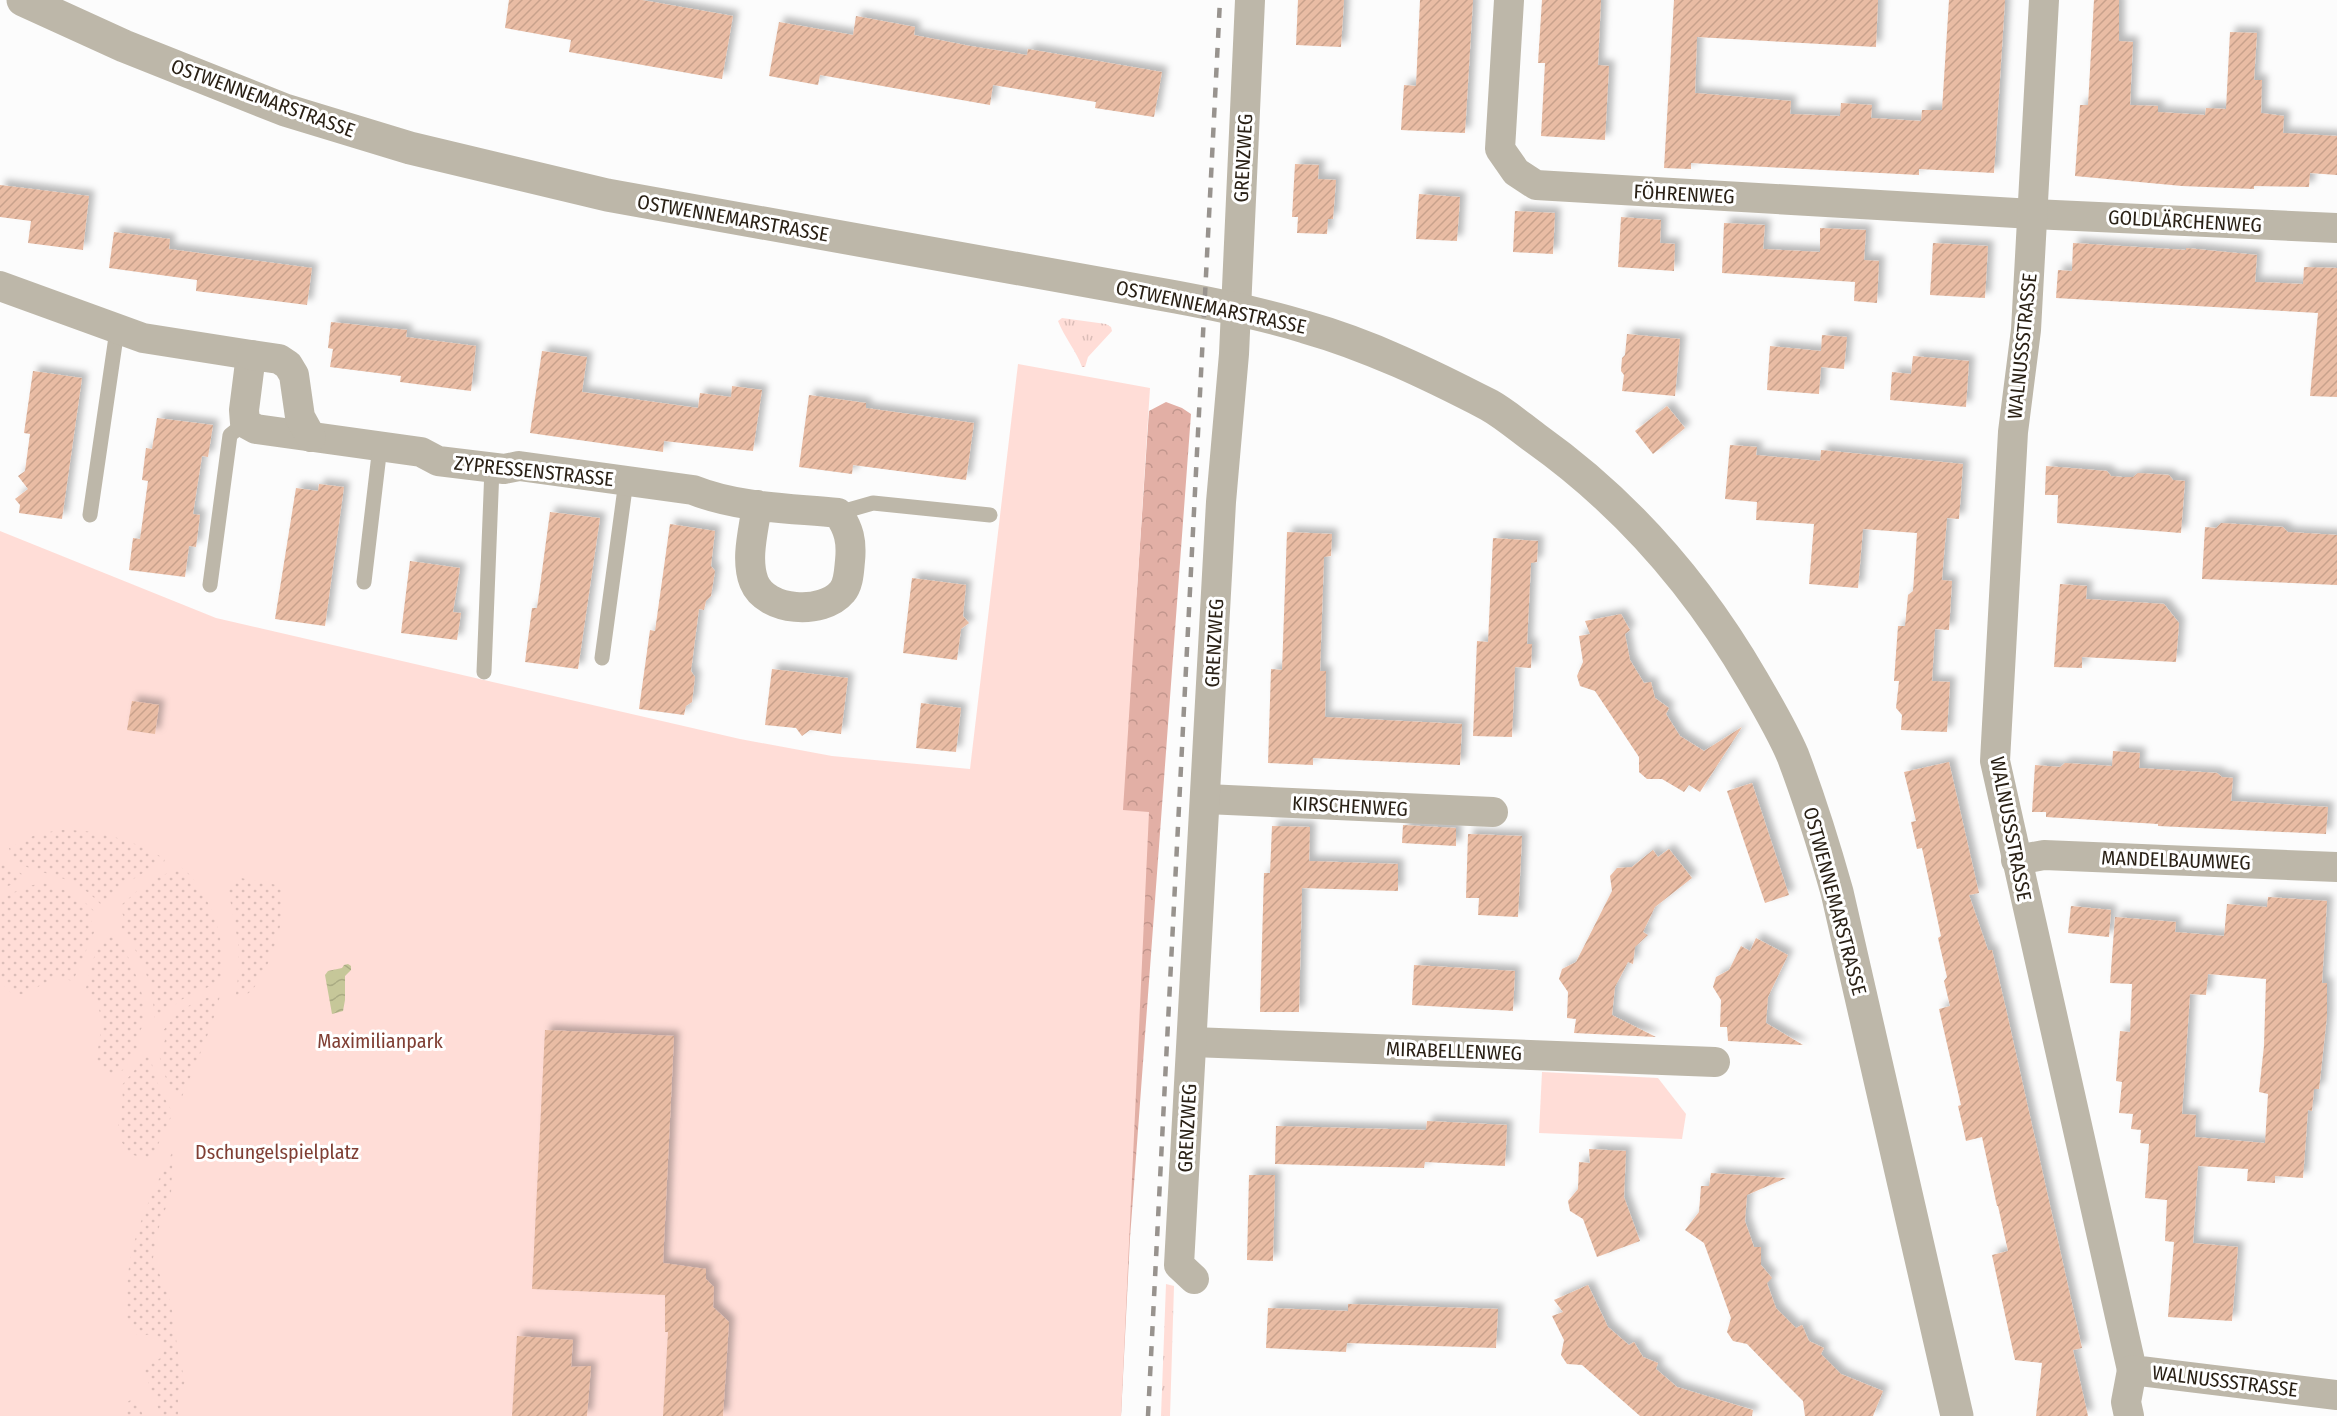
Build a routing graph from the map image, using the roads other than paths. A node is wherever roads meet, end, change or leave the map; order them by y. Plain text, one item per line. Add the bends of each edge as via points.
1 (23, 0) edge
2 (1250, 0) edge
3 (1509, 0) edge
4 (2044, 0) edge
5 (2033, 214) junction
6 (2337, 228) edge
7 (0, 286) edge
8 (1236, 309) junction
9 (117, 330) junction
10 (251, 355) junction
11 (245, 423) junction
12 (311, 437) junction
13 (381, 446) junction
14 (492, 468) junction
15 (626, 481) junction
16 (757, 505) junction
17 (838, 513) junction
18 (90, 515) dead end
19 (990, 516) dead end
20 (364, 582) dead end
21 (210, 585) dead end
22 (602, 658) dead end
23 (484, 672) dead end
24 (1206, 799) junction
25 (1493, 812) dead end
26 (2016, 860) junction
27 (2337, 867) edge
28 (1192, 1042) junction
29 (1715, 1062) dead end
30 (1194, 1279) dead end
31 (2132, 1370) junction
32 (2337, 1395) edge
33 (1957, 1416) edge
34 (2129, 1416) edge

1 - 8 street, OSTWENNEMARSTRASSE via 263,102 410,148 607,195
2 - 8 street, GRENZWEG
3 - 5 street, FÖHRENWEG via 1500,149 1516,172 1536,185
4 - 5 street, WALNUSSSTRASSE
5 - 6 street, GOLDLÄRCHENWEG
5 - 26 street, WALNUSSSTRASSE via 2026,330 2013,432 1995,761
7 - 9 street
8 - 24 street, GRENZWEG via 1221,502
8 - 33 street, OSTWENNEMARSTRASSE via 1307,327 1379,353 1491,406 1565,460 1630,518 1687,581 1731,643 1792,755 1819,830 1837,892
9 - 10 street via 142,338
9 - 18 lane
10 - 11 street
10 - 12 street via 279,358 288,364 294,375 300,417
11 - 12 street, ZYPRESSENSTRASSE via 256,429
11 - 21 lane via 230,435
12 - 13 street, ZYPRESSENSTRASSE
13 - 14 street, ZYPRESSENSTRASSE via 421,452 438,461
13 - 20 lane
14 - 15 street, ZYPRESSENSTRASSE via 519,466
14 - 23 lane
15 - 16 street, ZYPRESSENSTRASSE via 693,490
15 - 22 lane
16 - 17 street, ZYPRESSENSTRASSE
16 - 17 street via 750,566 755,584 765,598 813,607 829,602 843,591 849,576 851,542
17 - 19 lane, ZYPRESSENSTRASSE via 873,503
24 - 25 street, KIRSCHENWEG
24 - 28 street, GRENZWEG
26 - 27 street, MANDELBAUMWEG via 2044,855
26 - 31 street, WALNUSSSTRASSE
28 - 29 street, MIRABELLENWEG
28 - 30 street, GRENZWEG via 1179,1265
31 - 32 street, WALNUSSSTRASSE
31 - 34 street via 2126,1402

